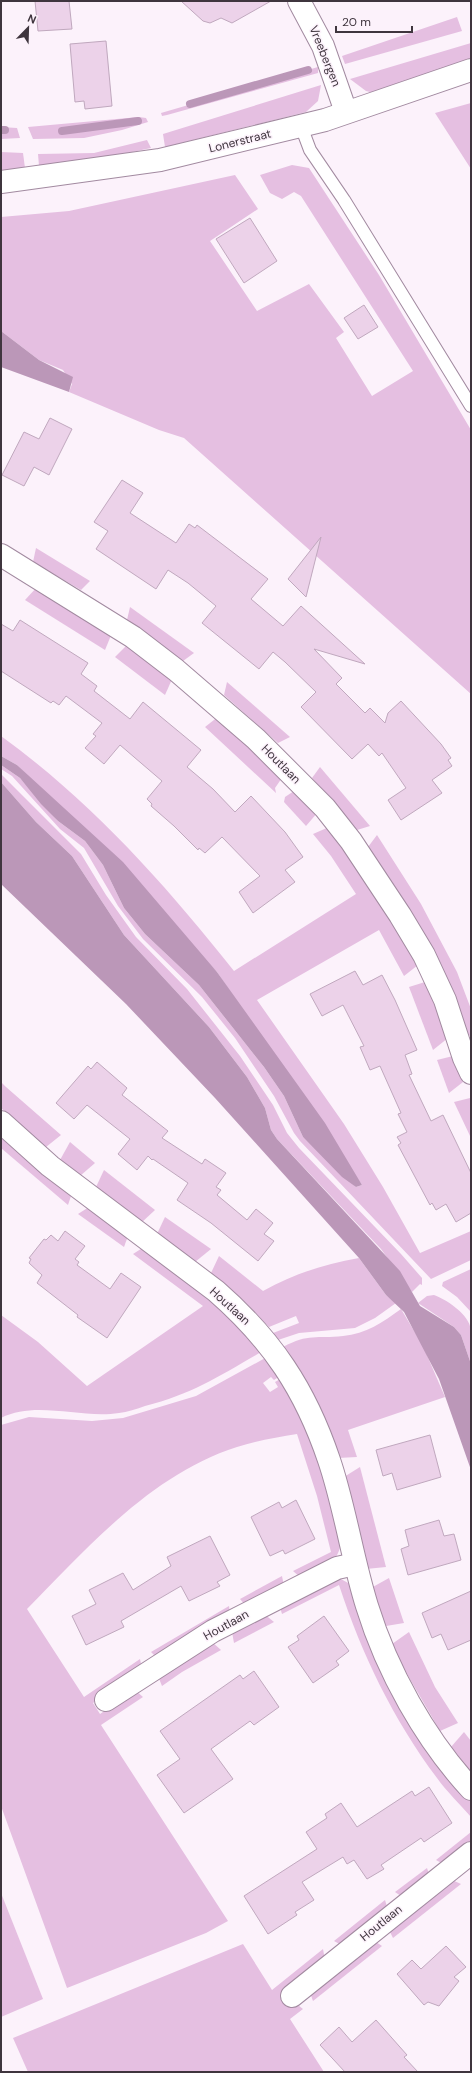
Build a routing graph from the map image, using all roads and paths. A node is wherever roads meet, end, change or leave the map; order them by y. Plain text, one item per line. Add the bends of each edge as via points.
1 (299, 1) edge
2 (471, 70) edge
3 (346, 112) junction
4 (301, 126) junction
5 (1, 182) edge
6 (471, 406) edge
7 (1, 555) edge
8 (469, 1062) edge
9 (1, 1122) edge
10 (355, 1564) junction
11 (106, 1700) dead end
12 (471, 1789) edge
13 (471, 1853) edge
14 (292, 1996) dead end

1 - 3 street, Vreebergen via 323,46
2 - 3 street, Lonerstraat
3 - 4 street, Lonerstraat
4 - 5 street, Lonerstraat via 148,163
4 - 6 lane via 310,150 344,200
7 - 8 street, Houtlaan via 133,637 176,670 256,739 325,808 351,841 424,955
9 - 10 street, Houtlaan via 50,1166 216,1291 240,1312 273,1349 300,1393 322,1440
10 - 11 street, Houtlaan via 338,1568 213,1632
10 - 12 street, Houtlaan via 367,1608 382,1648 406,1695 430,1738
13 - 14 street, Houtlaan

